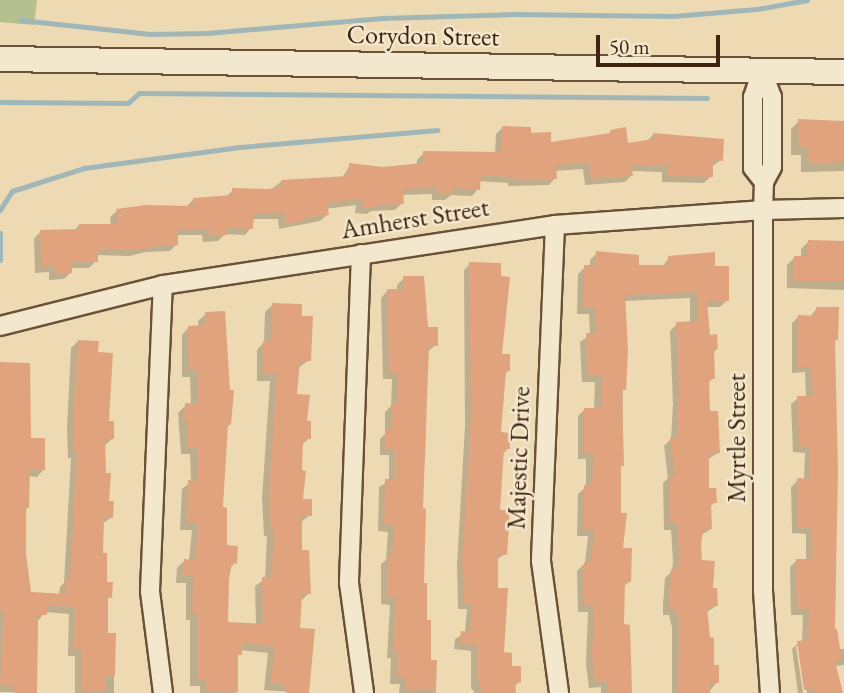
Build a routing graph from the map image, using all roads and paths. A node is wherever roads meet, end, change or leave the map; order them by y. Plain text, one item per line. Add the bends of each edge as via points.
1 (3, 58) edge
2 (762, 71) junction
3 (844, 72) edge
4 (844, 208) edge
5 (764, 210) junction
6 (555, 225) junction
7 (361, 254) junction
8 (163, 285) junction
9 (0, 326) edge
10 (163, 693) edge
11 (364, 693) edge
12 (559, 693) edge
13 (770, 693) edge

1 - 2 main road, Corydon Street
2 - 3 main road, Corydon Street
2 - 5 street, Myrtle Street via 753,97 753,168 764,182
4 - 5 street, Amherst Street
5 - 6 street, Amherst Street
5 - 13 street, Myrtle Street via 763,591
6 - 7 street, Amherst Street
6 - 12 street, Majestic Drive via 541,561
7 - 8 street, Amherst Street
7 - 11 street via 349,583
8 - 9 street, Amherst Street
8 - 10 street via 150,591

